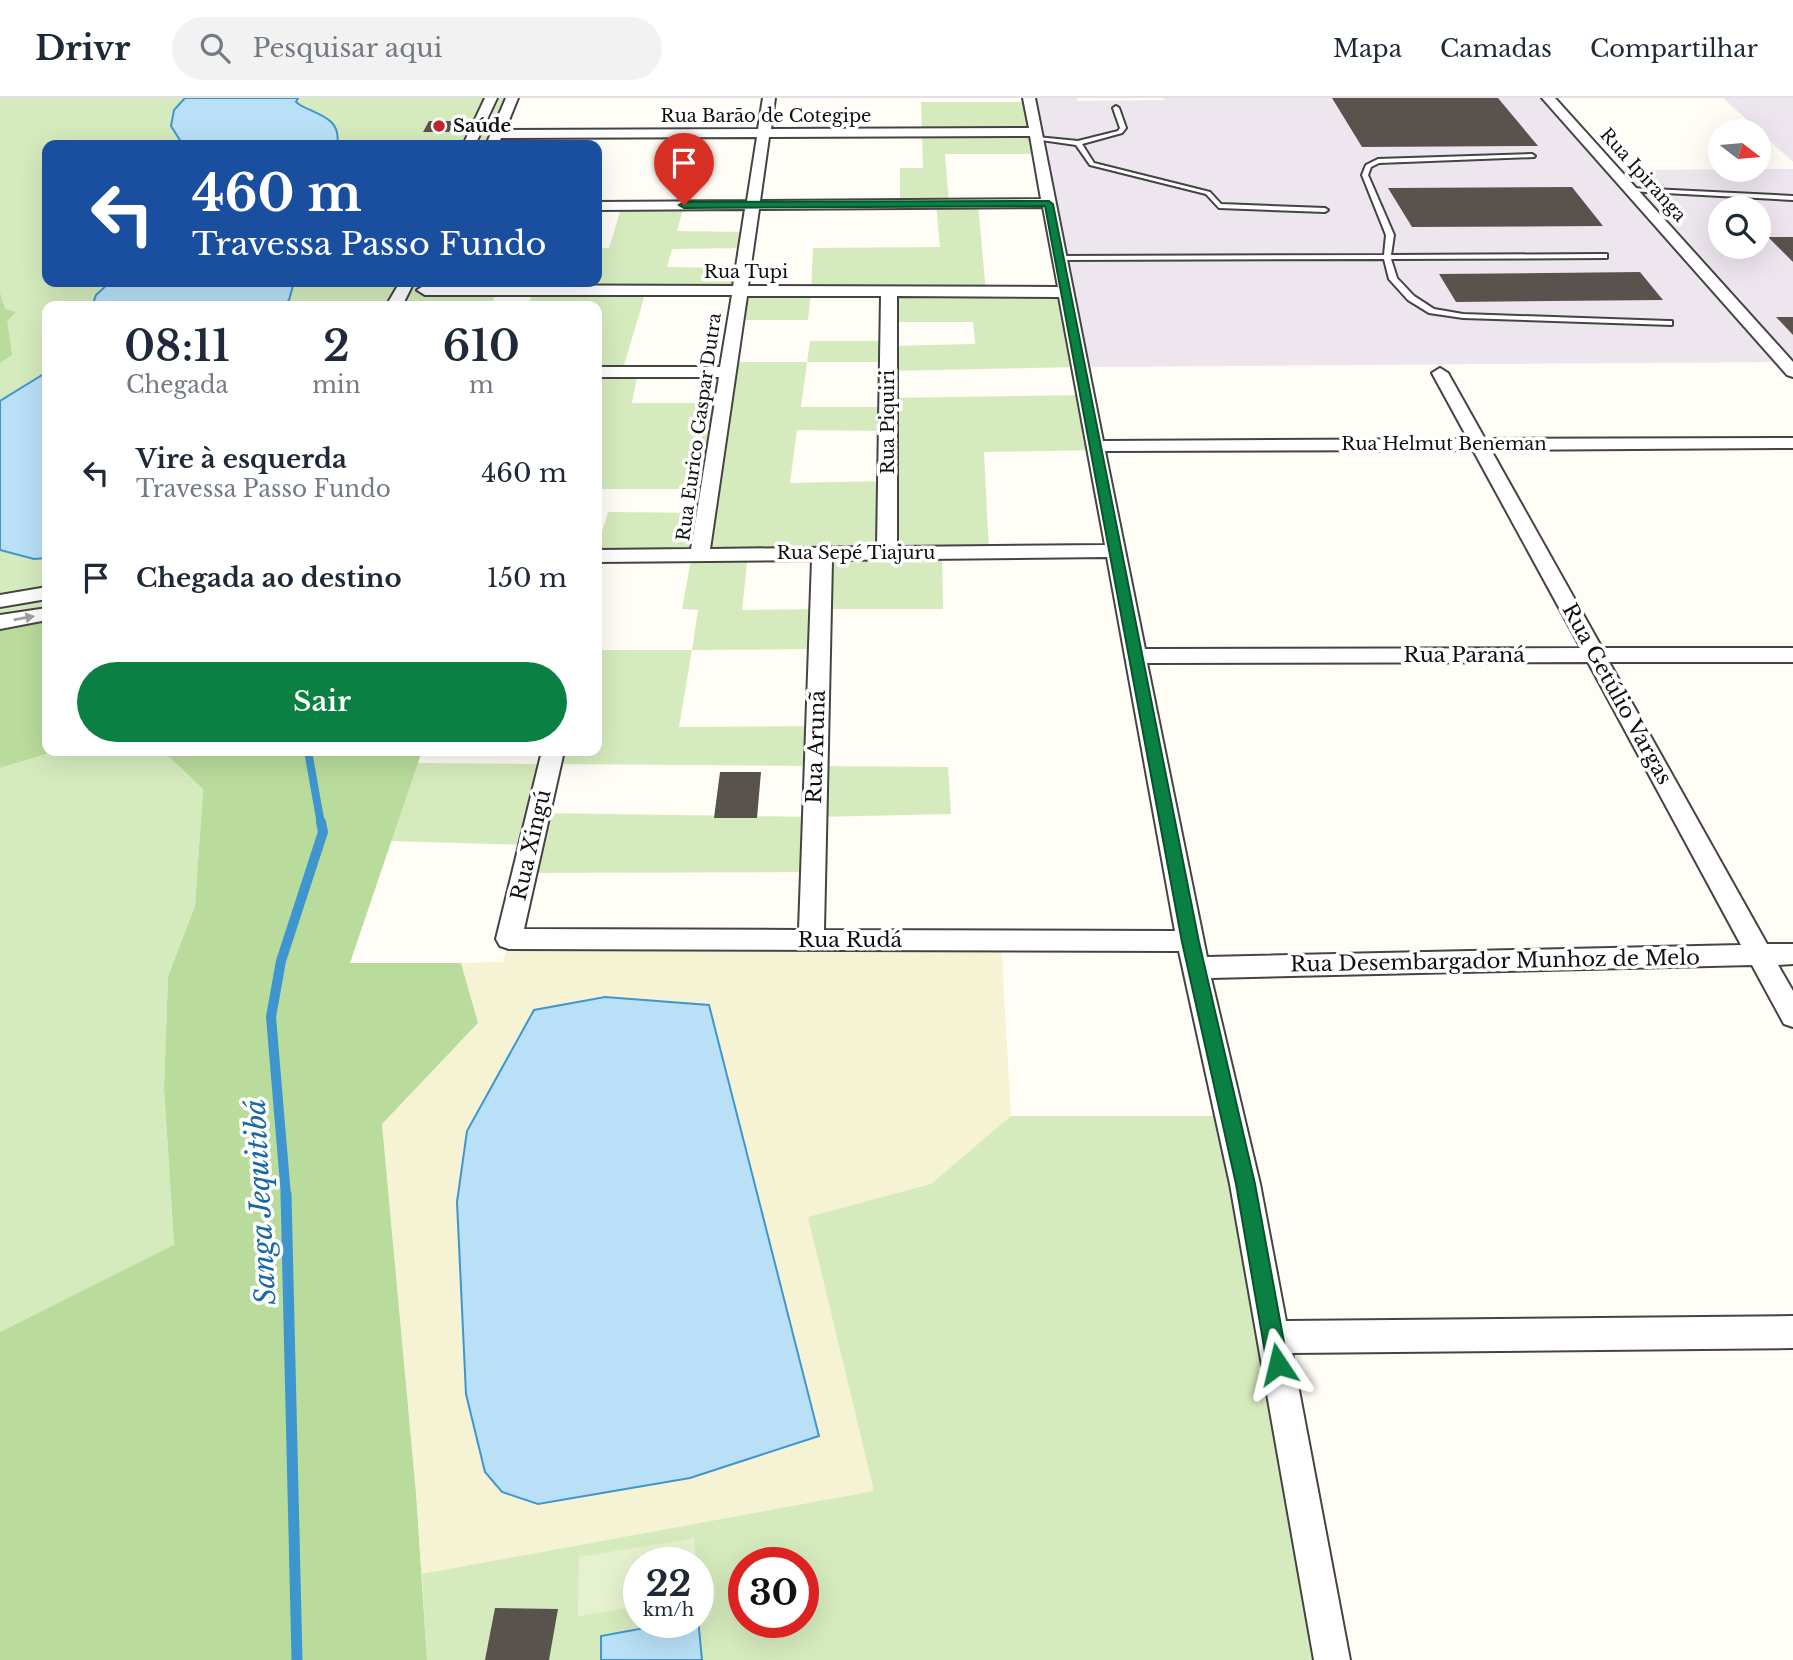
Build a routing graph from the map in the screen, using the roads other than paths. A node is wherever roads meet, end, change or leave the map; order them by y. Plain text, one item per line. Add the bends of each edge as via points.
1 (491, 98) edge
2 (512, 98) edge
3 (769, 98) edge
4 (1029, 98) edge
5 (1548, 98) edge
6 (1116, 108) dead end
7 (765, 133) junction
8 (1036, 136) junction
9 (471, 140) edge
10 (494, 140) edge
11 (1079, 143) junction
12 (1532, 156) dead end
13 (1631, 190) junction
14 (1793, 198) edge
15 (1049, 204) junction
16 (602, 205) edge
17 (750, 205) junction
18 (1325, 210) dead end
19 (1604, 256) dead end
20 (1387, 257) junction
21 (1059, 258) junction
22 (480, 287) edge
23 (738, 292) junction
24 (889, 292) junction
25 (1066, 292) junction
26 (1669, 323) dead end
27 (602, 372) edge
28 (726, 372) junction
29 (1793, 372) edge
30 (1440, 373) dead end
31 (1793, 443) edge
32 (1479, 444) junction
33 (1096, 446) junction
34 (1115, 551) junction
35 (821, 553) junction
36 (887, 553) junction
37 (699, 554) junction
38 (602, 559) edge
39 (42, 594) edge
40 (0, 601) edge
41 (42, 615) edge
42 (0, 622) edge
43 (1595, 655) junction
44 (1793, 655) edge
45 (1136, 656) junction
46 (552, 756) edge
47 (509, 939) joint
48 (811, 940) junction
49 (1759, 954) junction
50 (1793, 954) edge
51 (1193, 955) junction
52 (1793, 1016) edge
53 (1793, 1332) edge
54 (1273, 1337) junction
55 (1332, 1660) edge

1 - 9 street
2 - 10 street
3 - 7 street, Rua Eurico Gaspar Dutra
4 - 8 street
5 - 13 street, Rua Ipiranga
6 - 11 lane via 1123,128 1120,132
7 - 8 street, Rua Barão de Cotegipe
7 - 10 street, Rua Barão de Cotegipe
7 - 17 street, Rua Eurico Gaspar Dutra
8 - 11 lane
8 - 15 street
11 - 18 lane via 1091,164 1208,193 1219,206
12 - 20 lane via 1378,161 1368,166 1366,175 1390,234
13 - 14 lane
13 - 29 street, Rua Ipiranga
15 - 17 street
15 - 21 street
16 - 17 street
17 - 23 street, Rua Eurico Gaspar Dutra
19 - 20 lane
20 - 21 lane
20 - 26 lane via 1393,279 1432,311
21 - 25 street
22 - 23 street, Rua Tupi
23 - 24 street, Rua Tupi
23 - 28 street, Rua Eurico Gaspar Dutra
24 - 25 street, Rua Tupi
24 - 36 street, Rua Piquiri
25 - 33 street
27 - 28 street
28 - 37 street, Rua Eurico Gaspar Dutra
30 - 32 street, Rua Getúlio Vargas
31 - 32 street, Rua Helmut Beneman
32 - 33 street, Rua Helmut Beneman
32 - 43 street, Rua Getúlio Vargas
33 - 34 street
34 - 36 street, Rua Sepé Tiajuru
34 - 45 street
35 - 36 street, Rua Sepé Tiajuru
35 - 37 street, Rua Sepé Tiajuru
35 - 48 street, Rua Arunã
37 - 38 street, Rua Sepé Tiajuru
39 - 40 street
42 -> 41 street
43 - 44 street, Rua Paraná
43 - 45 street, Rua Paraná
43 - 49 street, Rua Getúlio Vargas
45 - 51 street
46 - 47 street, Rua Xingú
47 - 48 street, Rua Rudá
48 - 51 street, Rua Rudá
49 - 50 street, Rua Desembargador Munhoz de Melo
49 - 51 street, Rua Desembargador Munhoz de Melo
49 - 52 street, Rua Getúlio Vargas
51 - 54 street via 1245,1184
53 - 54 street
54 - 55 street

